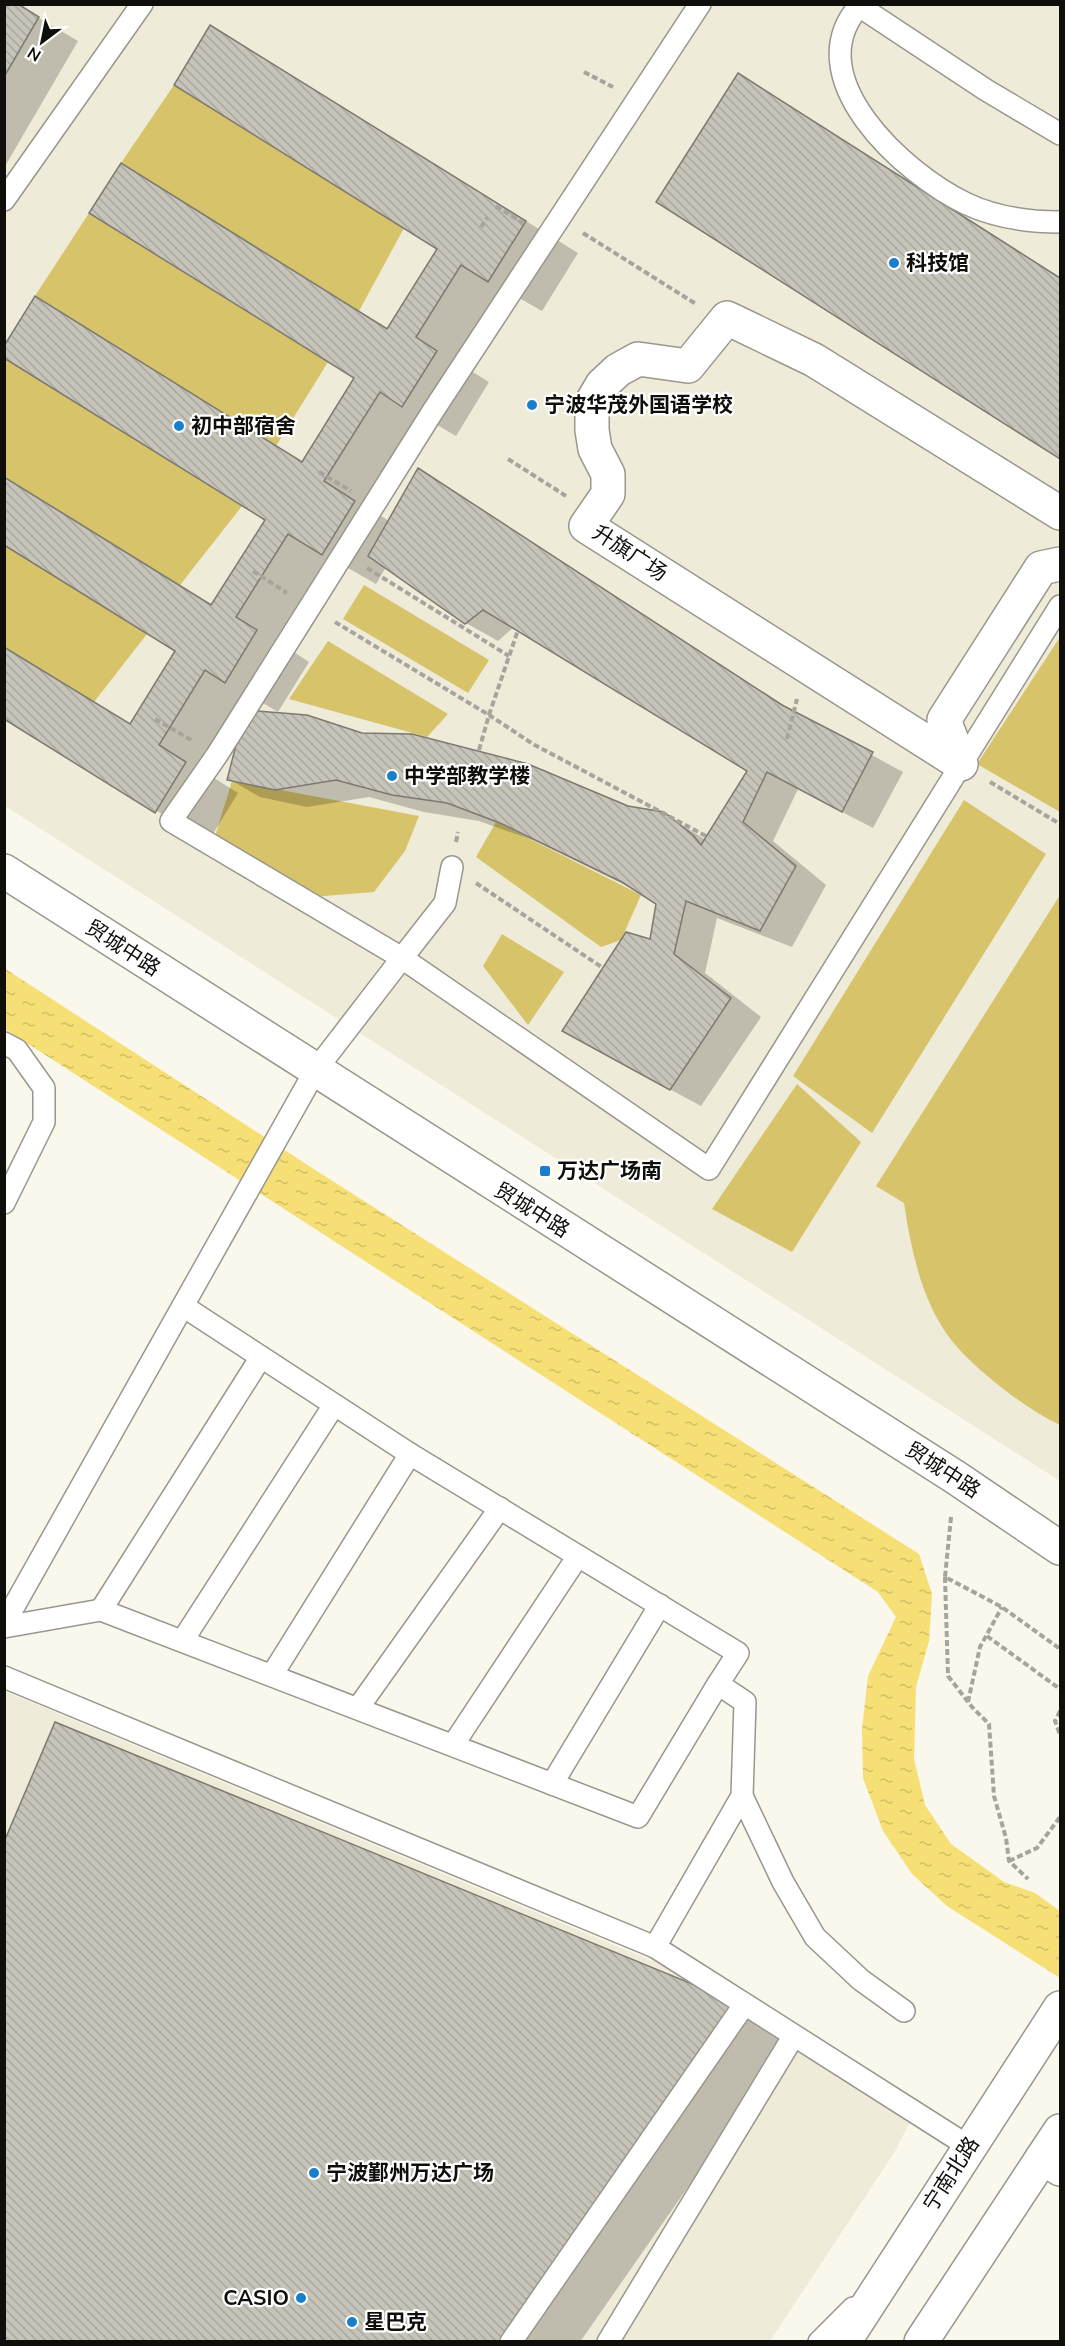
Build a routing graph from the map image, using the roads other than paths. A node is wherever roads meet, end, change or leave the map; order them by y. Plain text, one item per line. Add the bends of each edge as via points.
1 (142, 4) edge
2 (700, 4) edge
3 (859, 5) edge
4 (1060, 135) edge
5 (4, 200) edge
6 (1060, 222) edge
7 (1060, 513) edge
8 (1060, 564) edge
9 (1060, 606) edge
10 (961, 765) junction
11 (452, 867) road end
12 (4, 871) edge
13 (402, 958) junction
14 (4, 1043) edge
15 (315, 1071) junction
16 (4, 1203) edge
17 (183, 1306) junction
18 (261, 1357) junction
19 (334, 1405) junction
20 (410, 1454) junction
21 (500, 1508) junction
22 (1060, 1548) edge
23 (578, 1556) junction
24 (660, 1605) junction
25 (101, 1610) junction
26 (4, 1625) edge
27 (183, 1640) junction
28 (272, 1675) junction
29 (4, 1677) edge
30 (718, 1684) junction
31 (358, 1708) junction
32 (453, 1745) junction
33 (552, 1784) junction
34 (742, 1796) junction
35 (655, 1947) junction
36 (744, 2005) junction
37 (1060, 2008) edge
38 (904, 2011) dead end
39 (793, 2037) junction
40 (1060, 2131) edge
41 (968, 2146) junction
42 (1052, 2163) edge
43 (886, 2276) junction
44 (511, 2342) edge
45 (608, 2342) edge
46 (819, 2342) edge
47 (844, 2342) edge
48 (921, 2342) edge

1 - 5 lane
2 - 13 lane via 171,821
3 - 4 lane
3 - 6 lane via 841,35 847,89 868,124 899,160 968,204 1010,217
7 - 10 main road, 升旗广场 via 814,360 727,318 688,366 638,359 618,369 592,402 595,449 608,474 608,494 586,526
8 - 10 main road via 1041,568 944,720
9 - 10 lane
10 - 13 lane via 709,1169
11 - 13 lane via 445,903
12 - 15 main road, 贸城中路
13 - 15 lane
14 - 16 lane via 16,1050 44,1088 44,1122
15 - 17 lane
15 - 22 main road, 贸城中路 via 955,1477
17 - 18 lane
17 - 26 lane
18 - 19 lane
18 - 25 lane
19 - 20 lane
19 - 27 lane
20 - 21 lane
20 - 28 lane
21 - 23 lane
21 - 31 lane
23 - 24 lane
23 - 32 lane
24 - 30 lane via 738,1653
24 - 33 lane
25 - 26 lane
25 - 27 lane
27 - 28 lane
28 - 31 lane
29 - 35 lane
30 - 33 lane via 638,1817
30 - 34 lane via 745,1702
31 - 32 lane
32 - 33 lane
34 - 35 lane
34 - 38 lane via 783,1882 816,1937 861,1980
35 - 36 lane
36 - 39 lane
36 - 44 lane
37 - 41 main road, 宁南北路
39 - 41 lane
39 - 45 lane
40 - 42 main road
41 - 43 main road, 宁南北路
42 - 48 main road
43 - 46 lane
43 - 47 main road, 宁南北路

